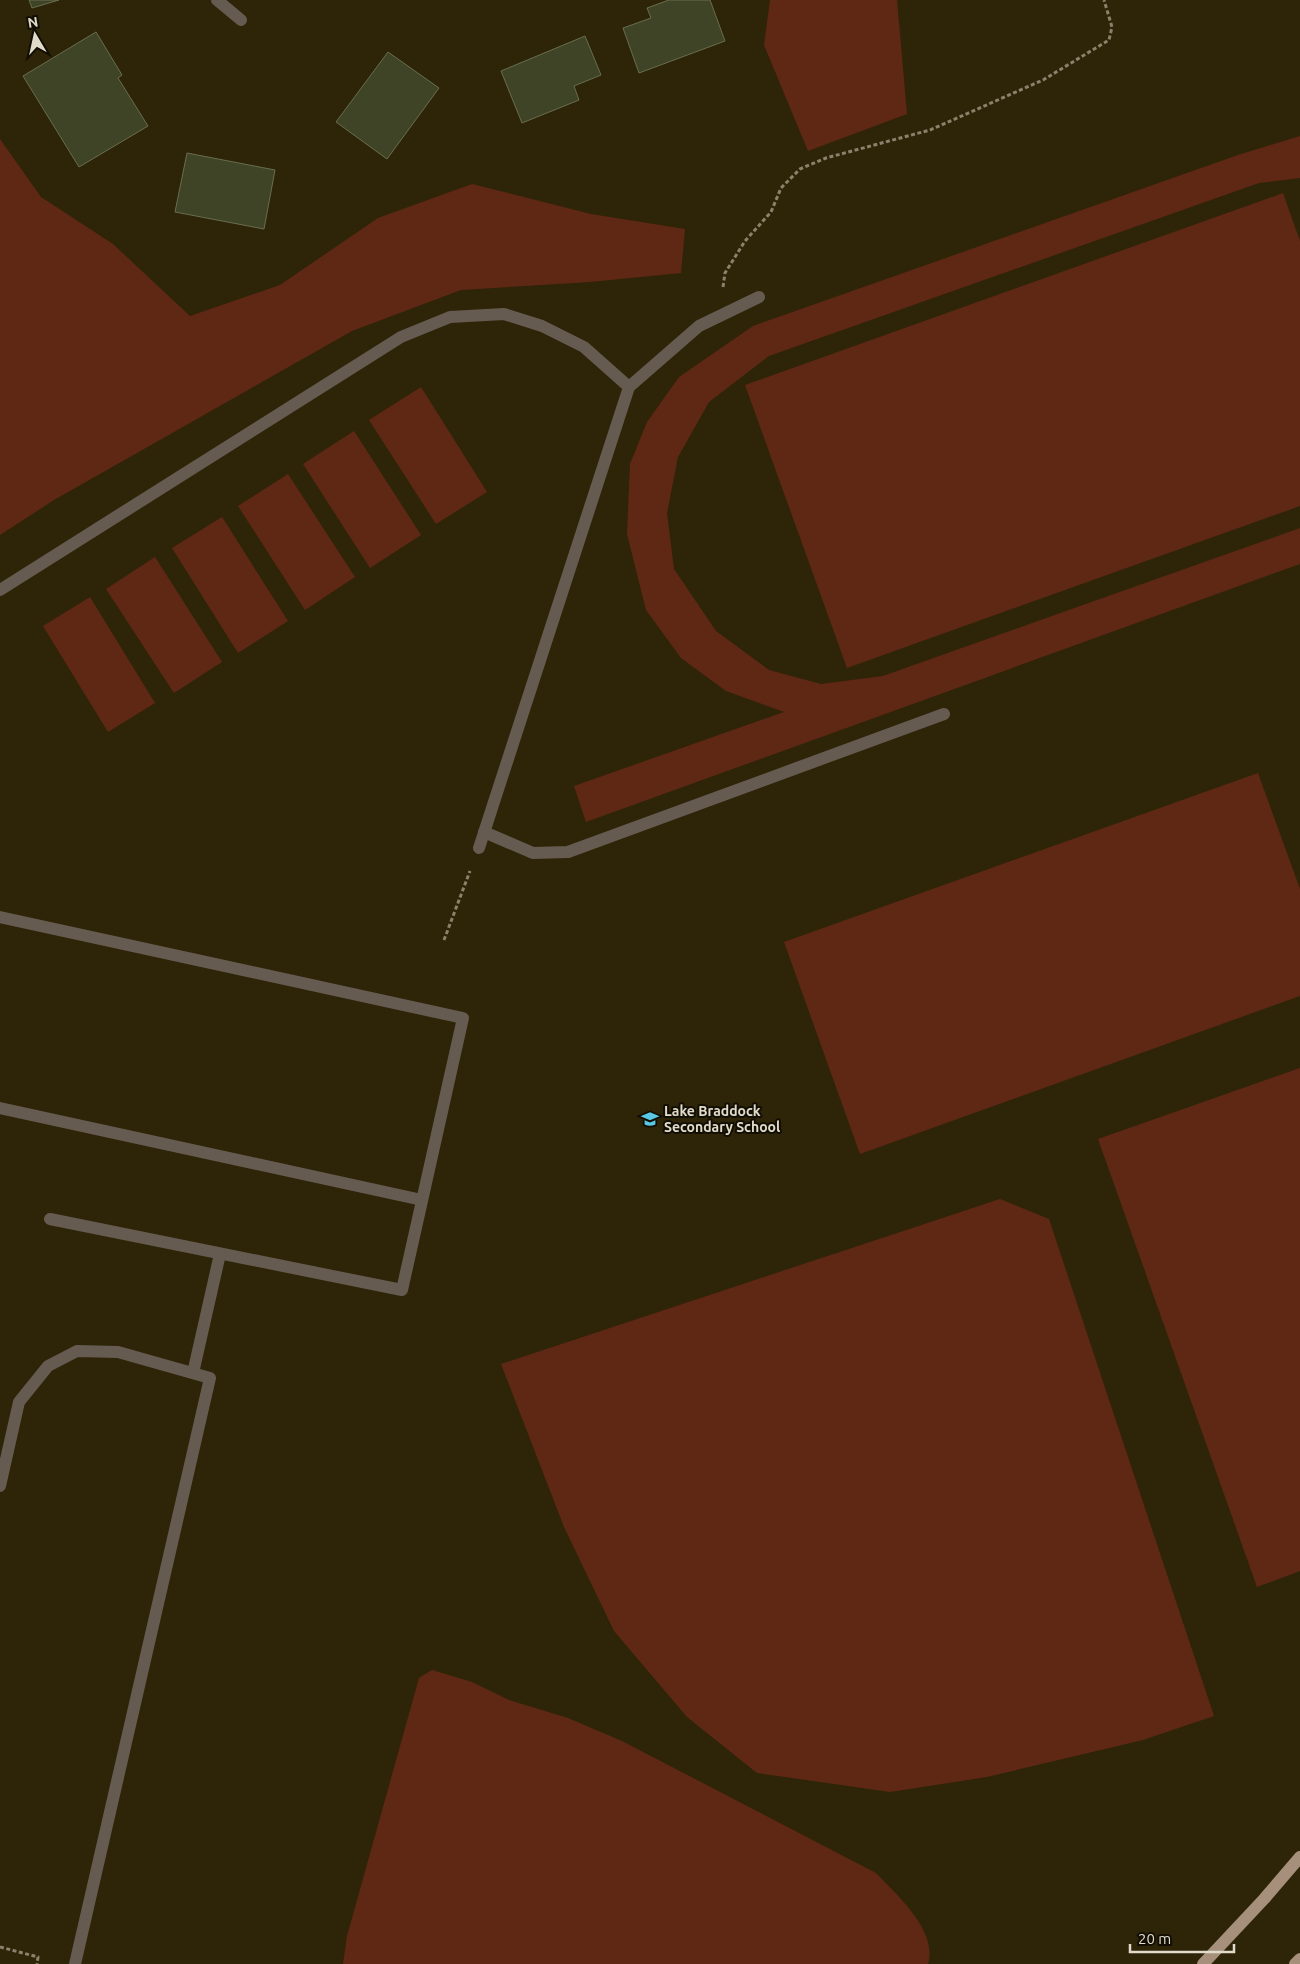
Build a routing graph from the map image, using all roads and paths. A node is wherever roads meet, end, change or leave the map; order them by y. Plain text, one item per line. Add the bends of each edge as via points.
1 (217, 0) edge
2 (1104, 0) edge
3 (242, 20) dead end
4 (759, 297) dead end
5 (722, 315) junction
6 (629, 387) junction
7 (0, 590) edge
8 (944, 714) dead end
9 (484, 832) junction
10 (479, 848) joint
11 (0, 917) edge
12 (444, 940) dead end
13 (0, 1108) edge
14 (422, 1200) junction
15 (50, 1219) dead end
16 (220, 1254) junction
17 (193, 1373) junction
18 (0, 1486) edge
19 (1300, 1857) edge
20 (0, 1947) edge
21 (1300, 1959) edge
22 (37, 1964) edge
23 (75, 1964) edge
24 (1204, 1964) edge
25 (1295, 1964) edge

1 - 3 street
2 - 5 path via 1112,27 1109,40 1042,80 930,130 826,158 800,169 781,188 771,212 744,241 725,273
4 - 5 street
5 - 6 street via 699,326
6 - 7 street via 584,347 542,326 504,314 450,317 401,337
6 - 9 street
8 - 9 street via 568,852 533,853
9 - 10 street
10 - 12 path
11 - 14 street via 463,1018
13 - 14 street
14 - 16 street via 402,1290
15 - 16 street
16 - 17 street
17 - 18 street via 118,1352 77,1351 48,1366 19,1402
17 - 23 street via 210,1378
19 - 24 main road
20 - 22 path via 38,1957
21 - 25 main road

